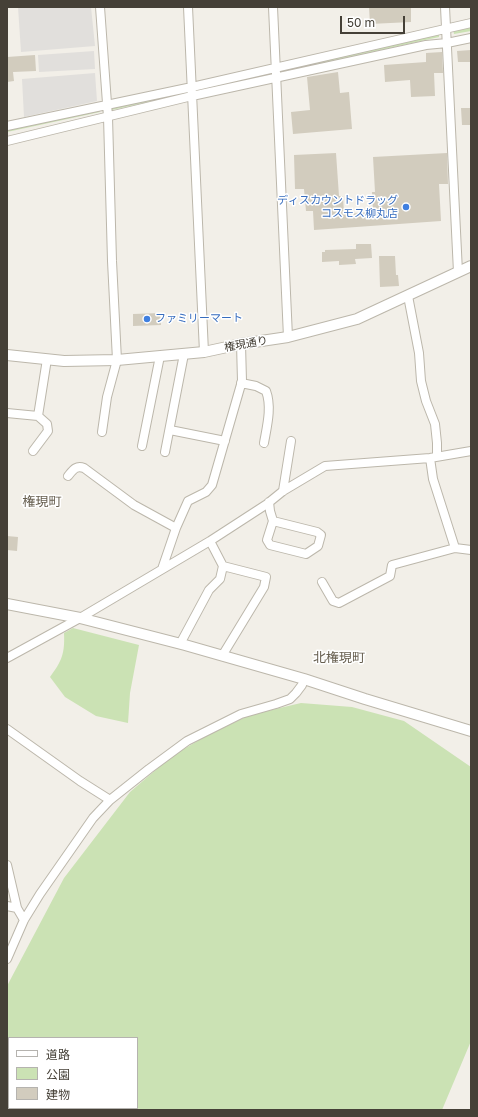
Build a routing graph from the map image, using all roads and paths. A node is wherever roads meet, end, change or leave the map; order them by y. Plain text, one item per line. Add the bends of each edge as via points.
1 (100, 7) edge
2 (188, 7) edge
3 (273, 7) edge
4 (445, 7) edge
5 (471, 23) edge
6 (446, 28) junction
7 (471, 38) edge
8 (447, 43) junction
9 (276, 67) junction
10 (276, 78) junction
11 (192, 87) junction
12 (192, 96) junction
13 (107, 104) junction
14 (108, 117) junction
15 (7, 126) edge
16 (7, 141) edge
17 (471, 266) edge
18 (458, 272) junction
19 (408, 296) junction
20 (288, 337) junction
21 (241, 344) junction
22 (204, 352) junction
23 (184, 354) junction
24 (7, 355) edge
25 (160, 356) junction
26 (47, 359) junction
27 (117, 360) junction
28 (241, 383) junction
29 (7, 413) edge
30 (38, 416) junction
31 (170, 430) junction
32 (102, 432) dead end
33 (224, 441) junction
34 (292, 441) dead end
35 (264, 443) dead end
36 (142, 446) dead end
37 (33, 451) dead end
38 (471, 451) edge
39 (165, 452) dead end
40 (433, 457) junction
41 (68, 476) dead end
42 (283, 491) junction
43 (269, 502) junction
44 (273, 521) junction
45 (176, 528) junction
46 (210, 540) junction
47 (455, 548) junction
48 (471, 550) edge
49 (223, 566) junction
50 (162, 569) junction
51 (322, 582) dead end
52 (7, 604) edge
53 (80, 618) junction
54 (180, 644) junction
55 (222, 656) junction
56 (7, 658) edge
57 (304, 679) junction
58 (7, 729) edge
59 (471, 731) edge
60 (110, 800) junction
61 (7, 865) edge
62 (7, 906) edge
63 (17, 908) junction
64 (24, 920) junction
65 (7, 959) edge

1 - 13 street
2 - 11 street
3 - 9 street
4 - 6 street
5 - 6 street
6 - 8 street
6 - 9 street
7 - 8 street
8 - 10 street via 426,45
8 - 18 street
9 - 10 street
9 - 11 street
10 - 12 street
10 - 20 street
11 - 12 street
11 - 13 street
12 - 14 street
12 - 22 street
13 - 14 street
13 - 15 street
14 - 16 street
14 - 27 street
17 - 18 street, 権現通り
18 - 19 street, 権現通り
19 - 20 street, 権現通り via 357,319
19 - 40 street via 419,353 421,381 435,424 437,443
20 - 21 street, 権現通り
21 - 22 street, 権現通り
21 - 28 street
22 - 23 street, 権現通り
23 - 25 street, 権現通り
23 - 31 street
24 - 26 street, 権現通り
25 - 27 street, 権現通り
25 - 36 street
26 - 27 street, 権現通り
26 - 30 street
27 - 32 street via 107,397
28 - 33 street
28 - 35 street via 266,391 269,399
29 - 30 street
30 - 37 street via 47,424 48,431
31 - 33 street
31 - 39 street
33 - 45 street via 212,485 206,492 188,501
34 - 42 street
38 - 40 street
40 - 42 street via 325,466
40 - 47 street via 433,479
41 - 45 street via 80,466 134,505
42 - 43 street
43 - 44 street
43 - 46 street
44 - 44 street via 267,540 270,545 306,554 318,546 321,535 317,532
45 - 50 street
46 - 49 street
46 - 50 street
47 - 48 street
47 - 51 street via 392,565 390,576 339,603 333,601
49 - 54 street via 220,579 209,590
49 - 55 street via 266,576 264,587
50 - 53 street
52 - 53 street
53 - 54 street
53 - 56 street
54 - 55 street
55 - 57 street
57 - 59 street
57 - 60 street via 290,699 241,714 187,741
58 - 60 street
60 - 64 street via 93,818
61 - 63 street
62 - 63 street
63 - 64 street
64 - 65 street

